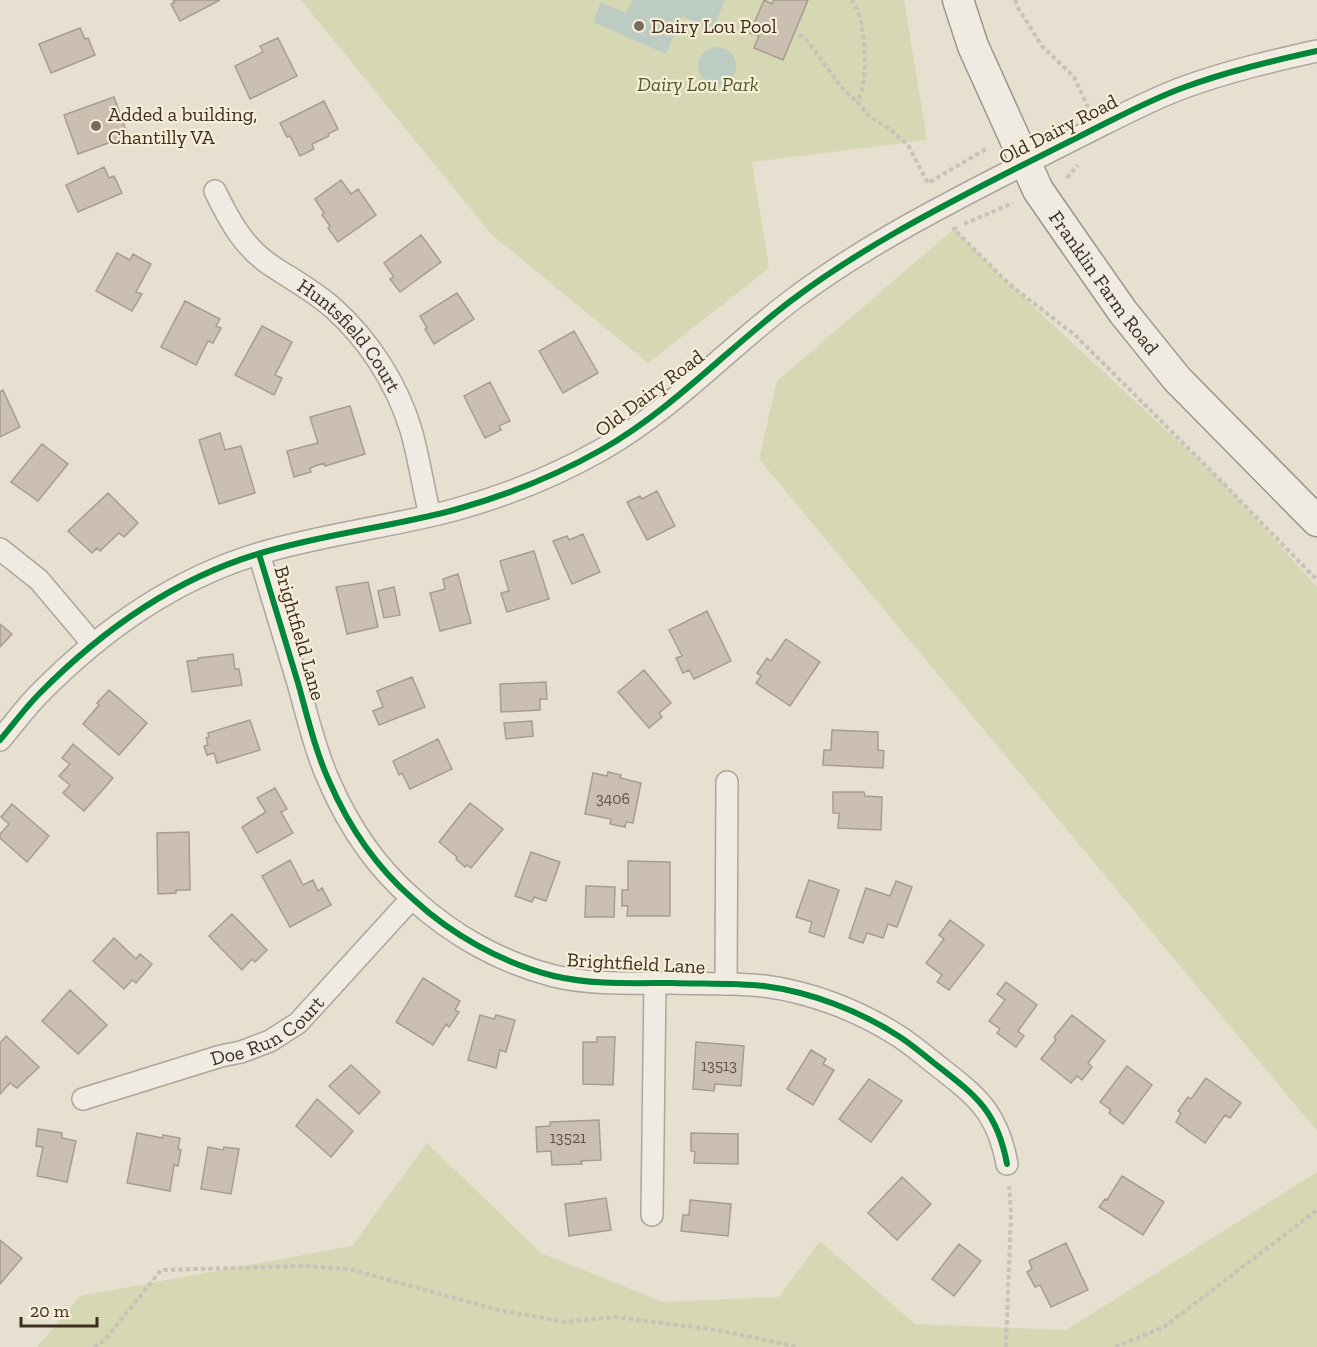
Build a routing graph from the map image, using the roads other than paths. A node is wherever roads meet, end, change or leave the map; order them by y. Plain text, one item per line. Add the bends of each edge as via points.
1 (958, 0) edge
2 (1317, 51) edge
3 (1026, 163) junction
4 (215, 191) dead end
5 (430, 515) junction
6 (1317, 521) edge
7 (0, 549) edge
8 (259, 554) junction
9 (93, 644) junction
10 (0, 740) edge
11 (728, 782) dead end
12 (412, 898) junction
13 (655, 983) junction
14 (726, 984) junction
15 (83, 1099) dead end
16 (1007, 1164) road end
17 (652, 1215) dead end

1 - 3 main road, Franklin Farm Road
2 - 3 street, Old Dairy Road via 1245,67 1183,88
3 - 5 street, Old Dairy Road via 939,207 841,265 790,301 652,416 604,448 509,492
3 - 6 main road, Franklin Farm Road via 1038,190 1123,312 1170,371
4 - 5 street, Huntsfield Court via 231,224 247,244 270,266 333,308 376,358 411,430
5 - 8 street, Old Dairy Road
7 - 9 street via 39,580
8 - 9 street, Old Dairy Road via 168,592
8 - 12 street, Brightfield Lane via 328,779 376,861
9 - 10 street, Old Dairy Road via 38,695
11 - 14 street
12 - 13 street, Brightfield Lane via 445,925 513,963 587,981
12 - 15 street, Doe Run Court via 298,1023 270,1041
13 - 14 street, Brightfield Lane
13 - 17 street
14 - 16 street, Brightfield Lane via 811,996 855,1012 900,1037 975,1095 992,1117

